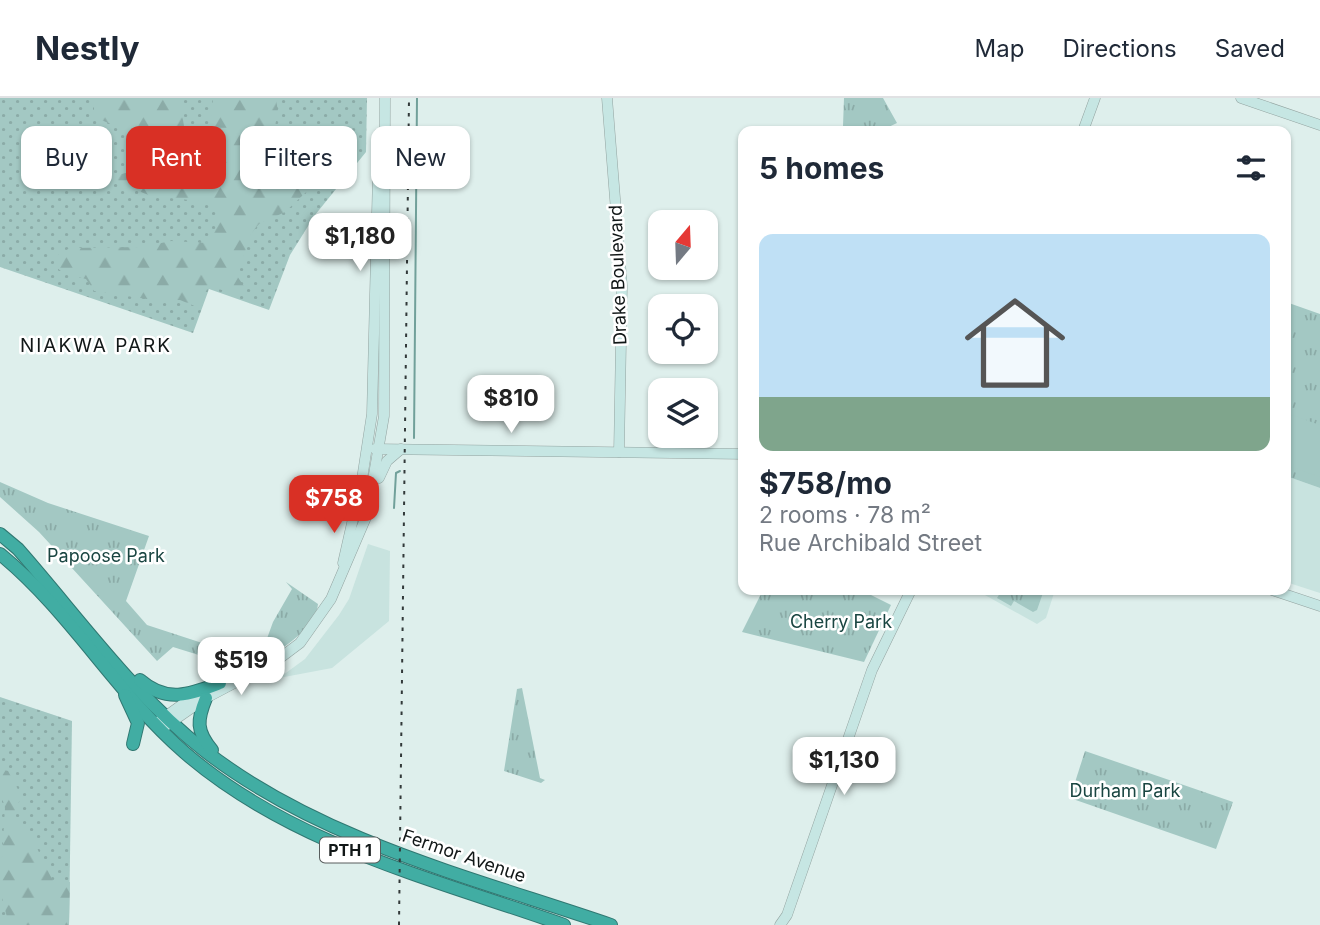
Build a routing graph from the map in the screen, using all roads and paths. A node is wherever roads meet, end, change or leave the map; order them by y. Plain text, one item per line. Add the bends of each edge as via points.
1 (607, 98) edge
2 (1095, 98) edge
3 (1241, 98) edge
4 (385, 100) edge
5 (1320, 125) edge
6 (1085, 126) edge
7 (384, 416) junction
8 (368, 449) junction
9 (380, 449) junction
10 (401, 449) junction
11 (620, 452) junction
12 (738, 454) edge
13 (373, 491) junction
14 (0, 534) edge
15 (0, 554) edge
16 (338, 584) junction
17 (909, 595) edge
18 (1287, 595) edge
19 (1320, 606) edge
20 (107, 651) junction
21 (263, 669) junction
22 (220, 682) junction
23 (121, 684) junction
24 (205, 698) junction
25 (163, 723) junction
26 (133, 744) dead end
27 (232, 770) junction
28 (787, 920) edge
29 (564, 925) edge
30 (611, 925) edge
31 (780, 925) edge

1 - 11 main road, Drake Boulevard via 622,286
2 - 6 main road
3 - 5 main road
4 - 7 main road
4 - 8 main road via 377,173
7 - 9 main road
7 - 10 main road via 387,440
8 - 9 main road
8 - 16 main road
9 - 10 main road
9 - 13 main road
10 - 11 main road
10 - 13 main road via 387,461
11 - 12 main road
13 - 16 main road
14 - 20 highway, Fermor Avenue / PTH 1
15 - 23 highway, Fermor Avenue / PTH 1 via 44,595
16 - 21 main road via 310,632
17 - 28 main road via 872,670
18 - 19 main road
20 - 22 highway via 148,687 167,695 191,694
20 - 25 highway, Fermor Avenue / PTH 1
21 - 22 main road
21 - 24 main road
22 - 25 main road via 199,692
23 - 25 highway, Fermor Avenue / PTH 1
23 - 26 highway via 138,723
24 - 25 main road
24 - 27 highway via 198,729
25 - 27 highway, Fermor Avenue / PTH 1
25 - 29 highway, Fermor Avenue / PTH 1 via 200,765 290,823 340,846
27 - 30 highway, Fermor Avenue / PTH 1 via 297,811 348,834
28 - 31 main road

